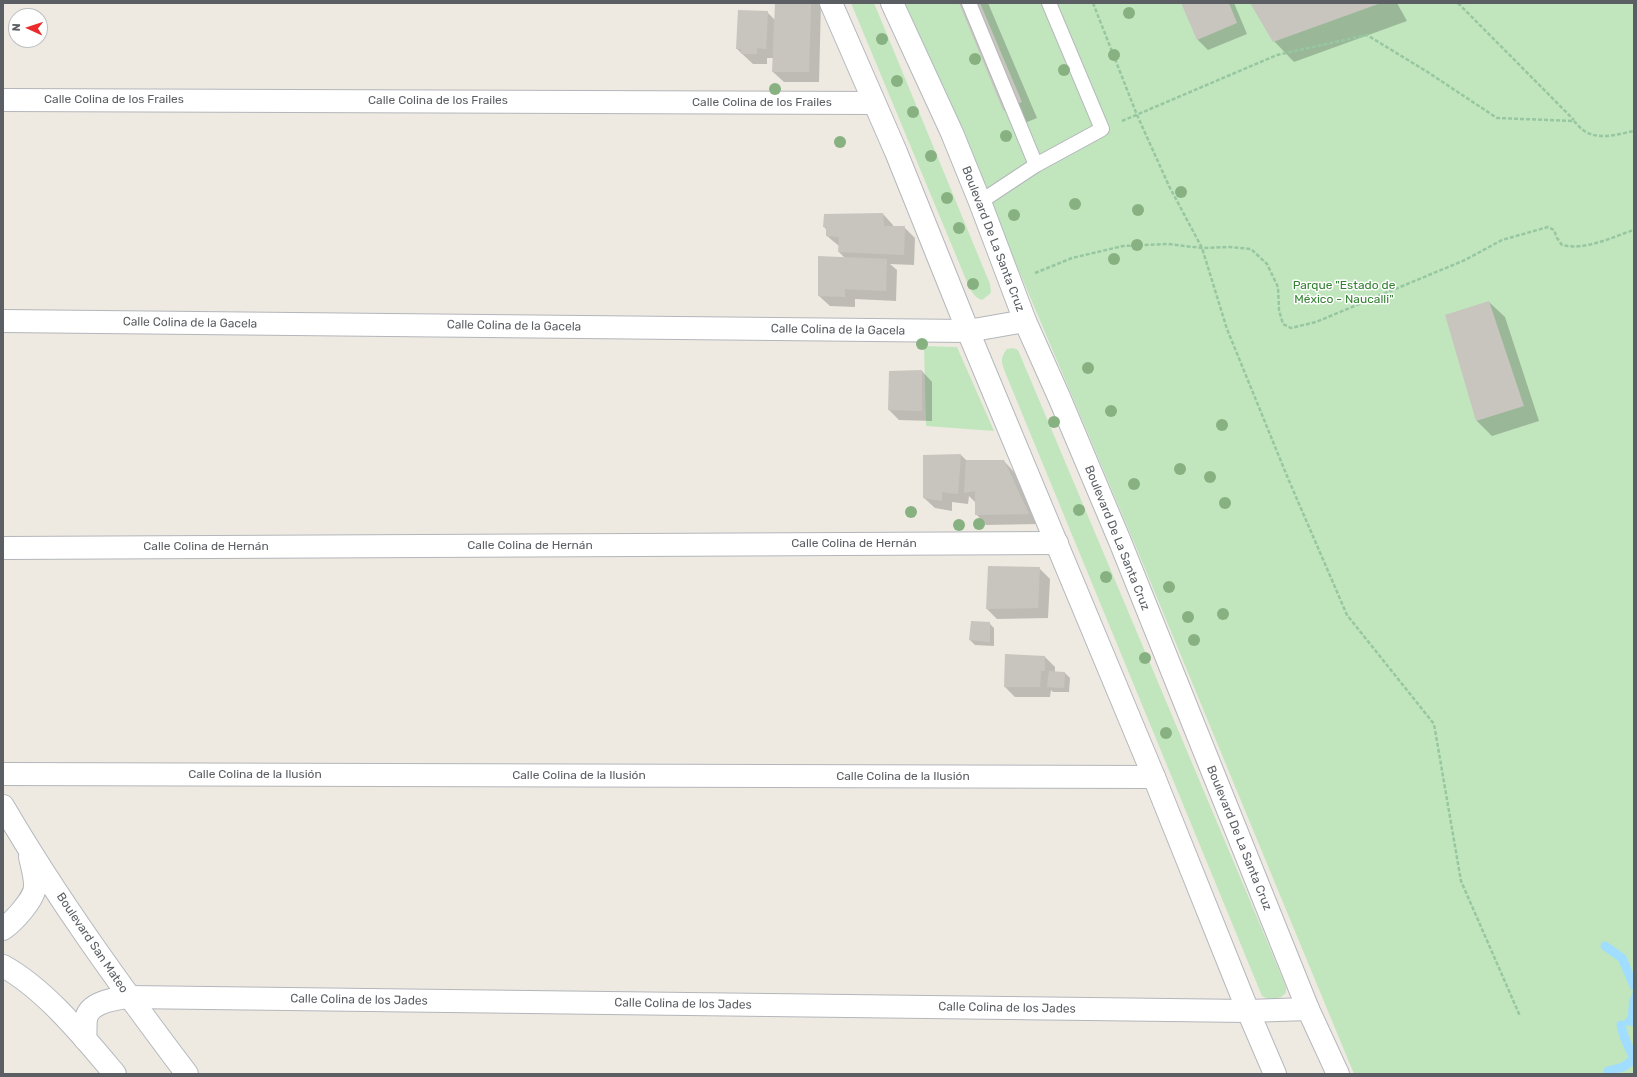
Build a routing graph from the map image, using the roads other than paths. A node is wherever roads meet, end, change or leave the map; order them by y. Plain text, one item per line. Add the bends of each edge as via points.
1 (831, 3) edge
2 (892, 3) edge
3 (969, 3) edge
4 (1049, 3) edge
5 (3, 100) edge
6 (873, 103) junction
7 (1036, 165) junction
8 (980, 202) junction
9 (3, 321) edge
10 (1025, 321) junction
11 (968, 331) junction
12 (1057, 543) junction
13 (3, 548) edge
14 (3, 774) edge
15 (1154, 777) junction
16 (3, 806) edge
17 (29, 850) junction
18 (3, 929) edge
19 (3, 966) edge
20 (128, 997) junction
21 (1308, 1009) junction
22 (1248, 1011) junction
23 (86, 1039) junction
24 (114, 1074) edge
25 (187, 1074) edge
26 (1275, 1074) edge
27 (1338, 1074) edge

1 - 6 street
2 - 8 street, Boulevard De La Santa Cruz via 952,133
3 - 7 lane
4 - 7 lane via 1102,129
5 - 6 street, Calle Colina de los Frailes
6 - 11 street via 896,152
7 - 8 lane
8 - 10 street, Boulevard De La Santa Cruz
9 - 11 street, Calle Colina de la Gacela
10 - 11 street, Calle Colina de la Gacela
10 - 21 street, Boulevard De La Santa Cruz via 1116,532
11 - 12 street
12 - 13 street, Calle Colina de Hernán
12 - 15 street
14 - 15 street, Calle Colina de la Ilusión
15 - 22 street
16 - 17 street, Boulevard San Mateo
17 - 18 street via 35,886 26,905 14,921
17 - 20 street, Boulevard San Mateo
19 - 23 street via 36,989
20 - 22 street, Calle Colina de los Jades
20 - 23 street, Calle Colina de los Jades via 107,1001 93,1008 86,1018
20 - 25 street, Boulevard San Mateo
21 - 22 street, Calle Colina de los Jades
21 - 27 street, Boulevard De La Santa Cruz
22 - 26 street
23 - 24 street

